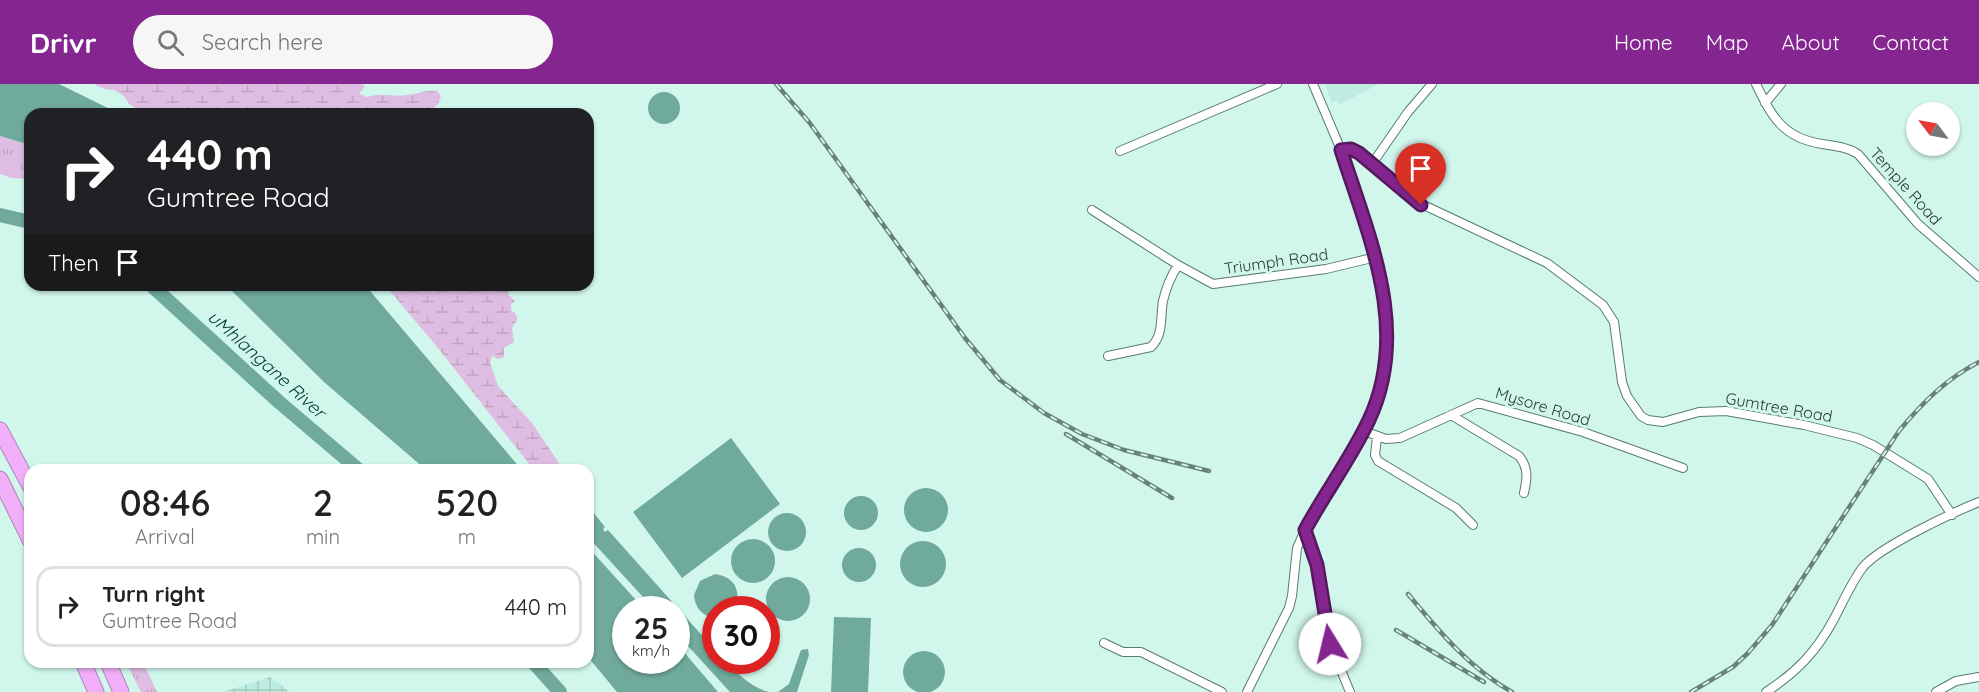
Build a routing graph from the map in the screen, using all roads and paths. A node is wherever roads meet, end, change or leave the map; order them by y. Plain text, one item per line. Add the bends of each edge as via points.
1 (1277, 84) edge
2 (1313, 84) edge
3 (1432, 84) edge
4 (1755, 84) edge
5 (1780, 84) edge
6 (1765, 103) junction
7 (1341, 150) junction
8 (1120, 151) dead end
9 (1372, 164) junction
10 (1092, 210) dead end
11 (1376, 257) junction
12 (1178, 265) junction
13 (1979, 277) edge
14 (1108, 356) dead end
15 (1451, 415) junction
16 (0, 430) edge
17 (1364, 431) junction
18 (1377, 437) junction
19 (1683, 468) dead end
20 (24, 475) edge
21 (0, 479) edge
22 (1524, 493) dead end
23 (1979, 502) edge
24 (1952, 515) junction
25 (1473, 525) dead end
26 (24, 528) edge
27 (1305, 530) junction
28 (1104, 642) dead end
29 (86, 668) edge
30 (111, 668) edge
31 (1979, 677) edge
32 (96, 692) edge
33 (122, 692) edge
34 (1222, 692) edge
35 (1247, 692) edge
36 (1350, 692) edge
37 (1766, 692) edge
38 (1936, 692) edge

1 - 8 street
2 - 7 street
3 - 9 street
4 - 6 street, Temple Road
5 - 6 street
6 - 13 street, Temple Road via 1774,119 1791,135 1858,154 1918,224
7 - 9 street, Gumtree Road via 1354,151
7 - 11 street
9 - 24 street, Gumtree Road via 1415,201 1547,263 1603,305 1614,322 1622,382 1632,407 1641,416 1663,422 1699,412 1726,411 1857,438 1928,479
10 - 12 street, Triumph Road
11 - 12 street, Triumph Road via 1326,269 1219,285
11 - 17 street via 1387,312 1388,346 1379,393
12 - 14 street via 1166,292 1160,335 1154,344
15 - 18 street, Mysore Road via 1400,438
15 - 19 street, Mysore Road via 1482,403 1583,432
15 - 22 street via 1520,456 1527,472
16 - 20 highway
17 - 18 street, Mysore Road
17 - 27 street
18 - 25 street via 1378,461 1456,508
21 - 26 highway
23 - 24 street
24 - 37 street via 1886,549 1864,566 1814,651
27 - 35 street via 1297,548 1289,608
27 - 36 street via 1317,565 1330,644
28 - 34 street via 1123,652 1141,652
29 - 32 highway
30 - 33 highway
31 - 38 street via 1956,681

